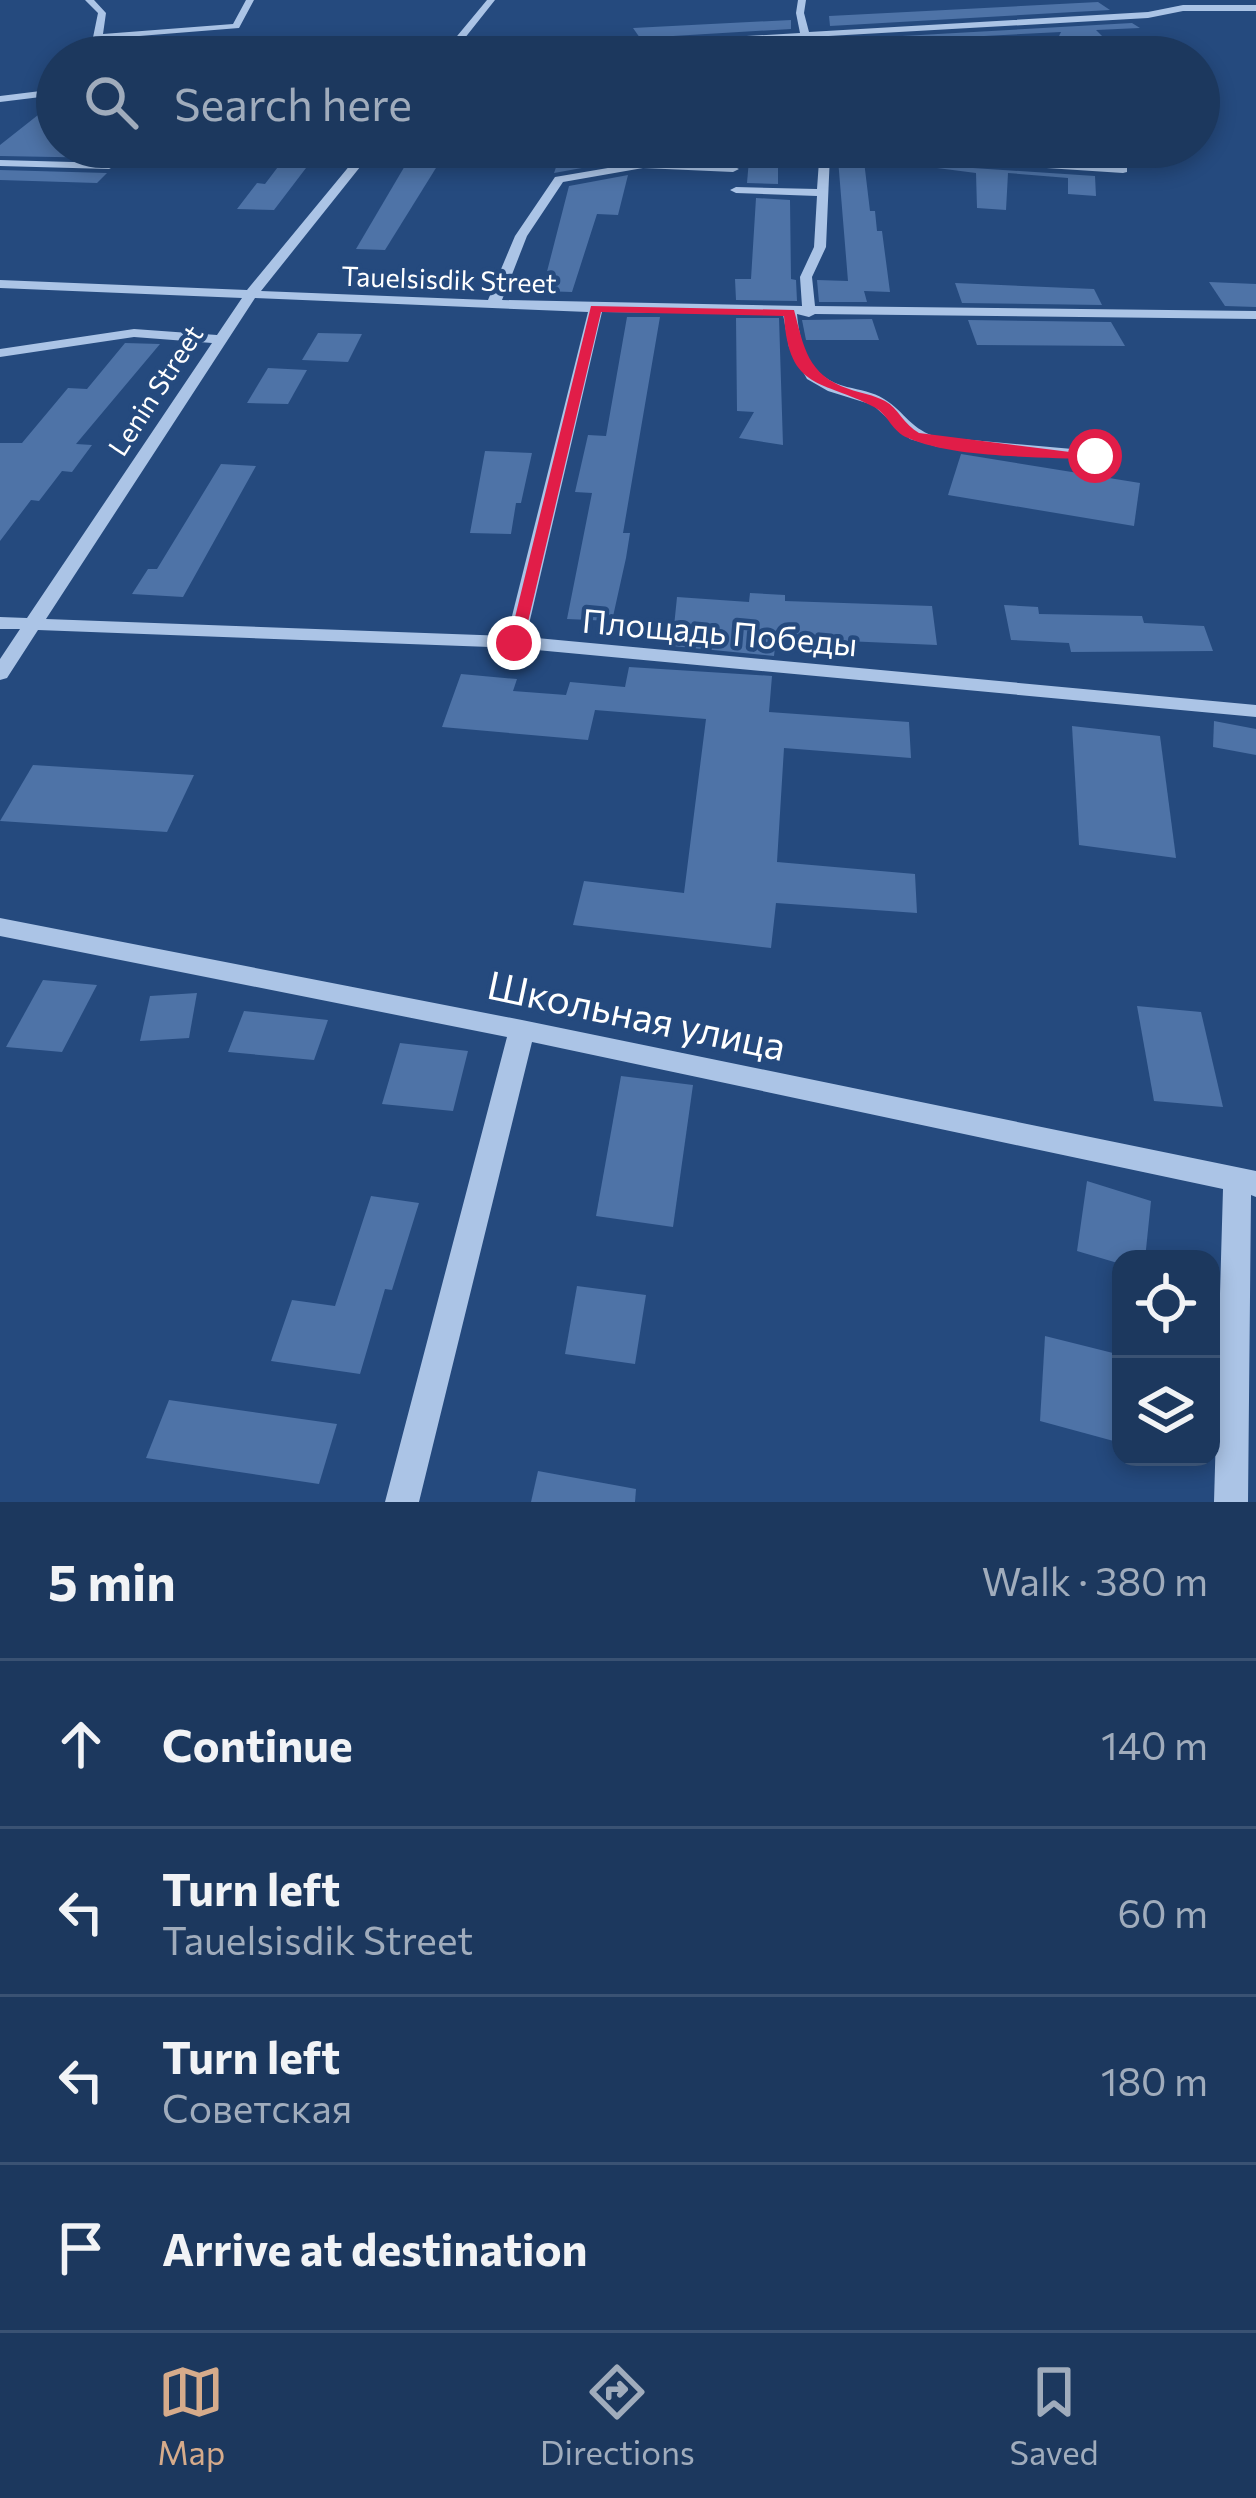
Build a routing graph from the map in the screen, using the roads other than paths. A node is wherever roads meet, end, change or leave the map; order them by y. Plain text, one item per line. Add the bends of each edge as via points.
1 (89, 0) edge
2 (250, 0) edge
3 (491, 0) edge
4 (802, 0) edge
5 (1256, 8) edge
6 (805, 34) junction
7 (98, 36) edge
8 (111, 36) edge
9 (461, 36) edge
10 (772, 36) edge
11 (36, 95) edge
12 (0, 99) edge
13 (0, 163) edge
14 (36, 164) edge
15 (354, 168) edge
16 (626, 168) edge
17 (711, 168) edge
18 (824, 168) edge
19 (1065, 168) edge
20 (1104, 168) edge
21 (733, 169) dead end
22 (1124, 170) dead end
23 (1070, 181) dead end
24 (736, 190) dead end
25 (823, 193) junction
26 (0, 284) edge
27 (250, 295) junction
28 (493, 305) junction
29 (596, 308) junction
30 (790, 312) junction
31 (809, 313) junction
32 (1256, 315) edge
33 (221, 339) junction
34 (0, 353) edge
35 (1095, 456) dead end
36 (34, 622) junction
37 (0, 623) edge
38 (514, 643) junction
39 (0, 674) edge
40 (1256, 711) edge
41 (0, 927) edge
42 (522, 1030) junction
43 (1247, 1182) edge
44 (402, 1502) edge
45 (1231, 1502) edge

1 - 7 street via 103,13
2 - 8 street via 236,26
3 - 9 street
4 - 6 street
5 - 6 street
6 - 10 street
11 - 12 street
13 - 14 street
15 - 27 street, Lenin Street
16 - 28 street via 560,179 521,236
17 - 21 street
18 - 25 street
19 - 23 street
20 - 22 street
24 - 25 street
25 - 31 street via 820,247 806,277
26 - 27 street, Tauelsisdik Street
27 - 28 street, Tauelsisdik Street
27 - 33 street, Lenin Street
28 - 29 street, Tauelsisdik Street
29 - 30 street, Tauelsisdik Street
29 - 38 street
30 - 31 street, Tauelsisdik Street
30 - 35 street via 792,340 810,374 883,405 914,436
31 - 32 street, Tauelsisdik Street
33 - 34 street via 134,334
33 - 36 street, Lenin Street
36 - 37 street, Площадь Победы
36 - 38 street, Площадь Победы
36 - 39 street, Lenin Street
38 - 40 street, Площадь Победы
41 - 42 street, Школьная улица
42 - 43 street, Школьная улица
42 - 44 street
43 - 45 street

